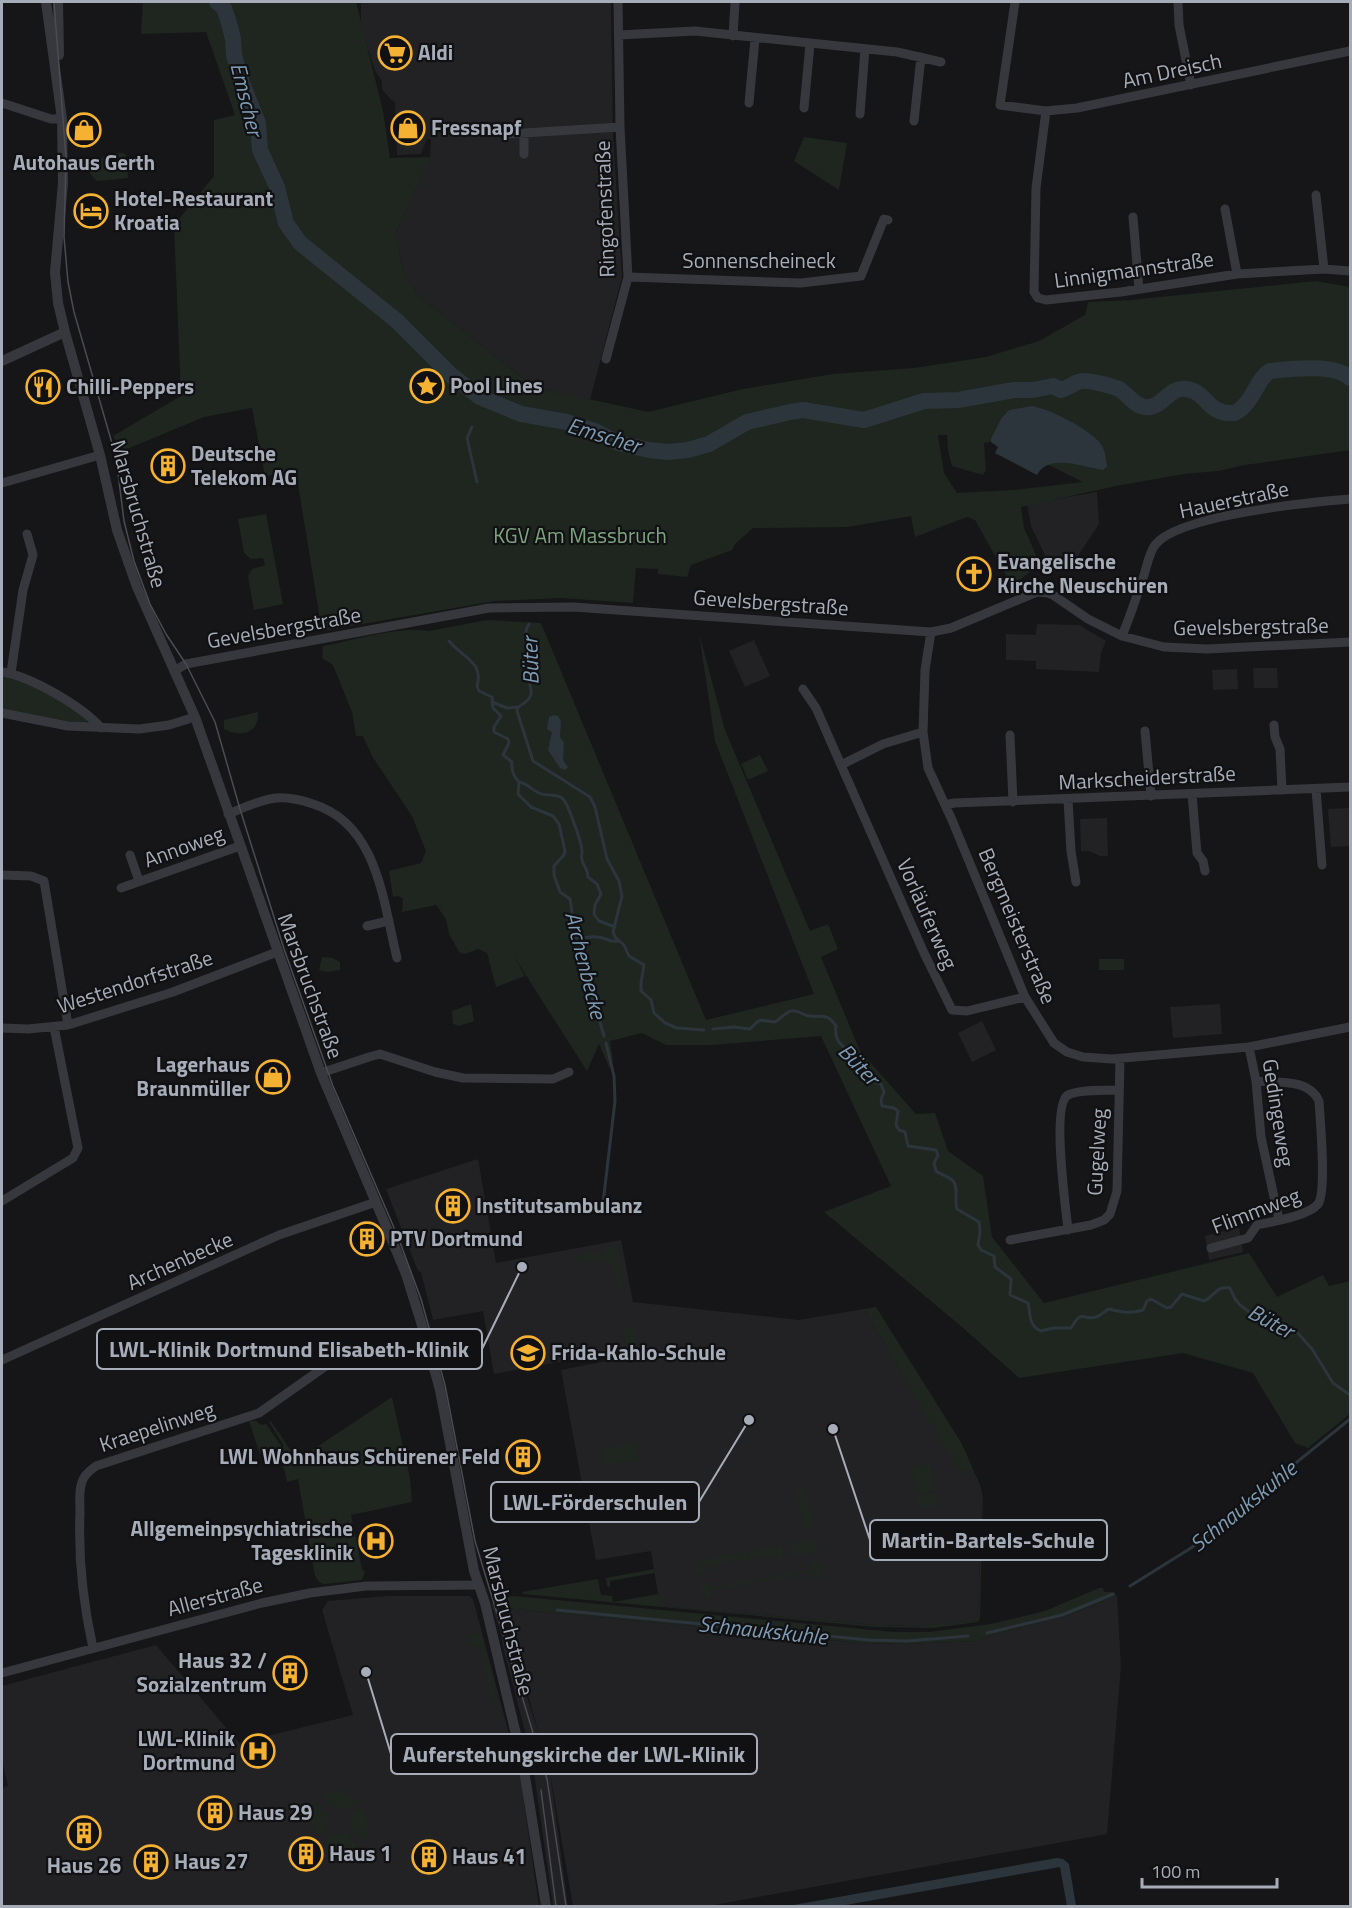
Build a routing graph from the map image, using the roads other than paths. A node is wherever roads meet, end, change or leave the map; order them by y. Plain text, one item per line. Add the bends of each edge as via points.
1 (46, 2) edge
2 (58, 2) edge
3 (618, 2) edge
4 (735, 2) edge
5 (1015, 2) edge
6 (1178, 2) edge
7 (619, 35) junction
8 (734, 36) junction
9 (755, 39) junction
10 (810, 44) junction
11 (865, 49) junction
12 (1350, 51) edge
13 (921, 57) junction
14 (941, 62) dead end
15 (58, 81) junction
16 (1191, 85) junction
17 (2, 103) edge
18 (749, 103) dead end
19 (804, 108) dead end
20 (1046, 111) junction
21 (860, 114) dead end
22 (62, 119) junction
23 (914, 121) dead end
24 (620, 128) junction
25 (524, 133) junction
26 (508, 134) dead end
27 (524, 154) dead end
28 (1316, 195) dead end
29 (1225, 209) dead end
30 (1133, 217) dead end
31 (888, 220) dead end
32 (1324, 269) junction
33 (1350, 271) edge
34 (1237, 274) junction
35 (628, 277) junction
36 (1139, 289) junction
37 (65, 333) junction
38 (606, 359) dead end
39 (2, 361) edge
40 (99, 455) junction
41 (2, 483) edge
42 (1350, 499) edge
43 (27, 534) dead end
44 (931, 632) junction
45 (1122, 636) junction
46 (1350, 642) edge
47 (174, 671) junction
48 (6, 673) edge
49 (802, 689) dead end
50 (2, 713) edge
51 (195, 717) junction
52 (1274, 725) dead end
53 (101, 728) junction
54 (1145, 731) dead end
55 (923, 732) junction
56 (1010, 735) dead end
57 (841, 765) junction
58 (1350, 787) edge
59 (1316, 789) junction
60 (1282, 790) junction
61 (1192, 794) junction
62 (1151, 796) junction
63 (1068, 800) junction
64 (1012, 802) junction
65 (945, 806) junction
66 (228, 814) junction
67 (240, 846) junction
68 (130, 855) dead end
69 (1322, 865) dead end
70 (1205, 871) dead end
71 (2, 875) edge
72 (140, 881) junction
73 (1076, 882) dead end
74 (121, 888) dead end
75 (388, 921) junction
76 (367, 926) dead end
77 (277, 952) junction
78 (397, 958) dead end
79 (1025, 997) junction
80 (68, 1025) junction
81 (54, 1027) junction
82 (1350, 1027) edge
83 (2, 1028) edge
84 (1249, 1047) junction
85 (1120, 1059) junction
86 (569, 1072) dead end
87 (321, 1074) junction
88 (1256, 1081) junction
89 (1119, 1090) junction
90 (2, 1201) edge
91 (376, 1202) junction
92 (1279, 1220) junction
93 (1068, 1230) junction
94 (1010, 1240) dead end
95 (1211, 1248) dead end
96 (381, 1332) dead end
97 (360, 1342) junction
98 (371, 1359) dead end
99 (2, 1360) edge
100 (479, 1585) junction
101 (93, 1648) junction
102 (2, 1673) edge
103 (546, 1906) edge

1 - 15 street, Marsbruchstraße
2 - 15 street, Marsbruchstraße
3 - 7 street, Ringofenstraße
4 - 8 street
5 - 20 street, Am Dreisch via 1000,105
6 - 16 street
7 - 8 street via 695,31
7 - 24 street, Ringofenstraße
8 - 9 street
9 - 10 street
9 - 18 street
10 - 11 street
10 - 19 street
11 - 13 street
11 - 21 street
12 - 16 street, Am Dreisch
13 - 14 street
13 - 23 street
15 - 22 street, Marsbruchstraße
16 - 20 street, Am Dreisch
17 - 22 street
20 - 36 street, Linnigmannstraße via 1036,188 1034,292 1046,300
22 - 37 street, Marsbruchstraße via 63,183 55,272
24 - 25 street, Ringofenstraße
24 - 35 street, Ringofenstraße
25 - 26 street, Ringofenstraße
25 - 27 street
28 - 32 street
29 - 34 street
30 - 36 street
31 - 35 street, Sonnenscheineck via 884,219 861,276 801,283
32 - 33 street, Linnigmannstraße
32 - 34 street, Linnigmannstraße
34 - 36 street, Linnigmannstraße
35 - 38 street, Ringofenstraße
37 - 39 street
37 - 40 street, Marsbruchstraße
40 - 41 street
40 - 47 street, Marsbruchstraße via 117,530
42 - 45 street, Hauerstraße via 1228,517 1168,534 1153,547
43 - 48 street via 33,555
44 - 45 street, Gevelsbergstraße via 951,628 1028,594 1047,592
44 - 47 street, Gevelsbergstraße via 573,608 489,608 186,664
44 - 55 street, Bergmeisterstraße
45 - 46 street, Gevelsbergstraße via 1164,647 1207,649
47 - 51 street, Marsbruchstraße
48 - 53 street via 84,710
49 - 57 street, Vorläuferweg via 816,708
50 - 53 street
51 - 53 street via 139,729
51 - 66 street, Marsbruchstraße
52 - 60 street via 1280,749
54 - 62 street
55 - 57 street via 883,744
55 - 65 street, Bergmeisterstraße via 928,768
56 - 64 street
57 - 79 street, Vorläuferweg via 952,1010 967,1011
58 - 59 street, Markscheiderstraße
59 - 60 street, Markscheiderstraße
59 - 69 street
60 - 61 street, Markscheiderstraße
61 - 62 street, Markscheiderstraße
61 - 70 street via 1197,853
62 - 63 street, Markscheiderstraße
63 - 64 street, Markscheiderstraße
63 - 73 street
64 - 65 street, Markscheiderstraße
65 - 79 street, Bergmeisterstraße
66 - 67 street, Marsbruchstraße
66 - 75 street via 264,801 290,798 336,815 357,835 372,862
67 - 72 street, Annoweg
67 - 77 street, Marsbruchstraße
68 - 72 street, Annoweg
71 - 80 street via 31,876 44,881
72 - 74 street, Annoweg
75 - 76 street
75 - 78 street
77 - 80 street, Westendorfstraße via 173,992
77 - 87 street, Marsbruchstraße
79 - 85 street, Bergmeisterstraße via 1054,1043 1067,1052
80 - 81 street, Westendorfstraße
81 - 83 street, Westendorfstraße
81 - 90 street via 77,1154
82 - 84 street, Bergmeisterstraße
84 - 85 street, Bergmeisterstraße
84 - 88 street, Gedingeweg
85 - 89 street, Gugelweg
86 - 87 street via 553,1079 463,1078 380,1054
87 - 91 street, Marsbruchstraße
88 - 92 street, Gedingeweg via 1261,1137
88 - 92 street, Flimmweg via 1301,1084 1319,1101 1322,1195 1313,1209
89 - 93 street, Gugelweg via 1117,1191 1110,1214 1104,1220
89 - 93 street via 1069,1094 1063,1099 1061,1171
91 - 99 street, Archenbecke via 279,1235
91 - 100 street, Marsbruchstraße via 410,1286 439,1386
92 - 95 street, Flimmweg via 1257,1225 1248,1238
93 - 94 street, Gugelweg
96 - 97 street, Kraepelinweg
97 - 98 street
97 - 101 street, Kraepelinweg via 259,1413 96,1466 86,1474 80,1492 79,1538
100 - 101 street, Allerstraße via 366,1586 310,1593
100 - 103 street, Marsbruchstraße via 523,1764
101 - 102 street, Allerstraße

